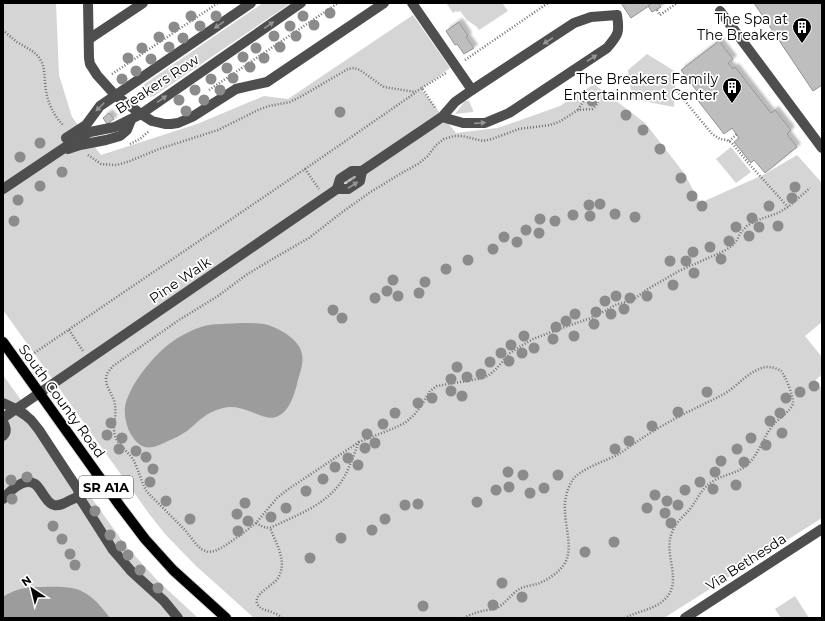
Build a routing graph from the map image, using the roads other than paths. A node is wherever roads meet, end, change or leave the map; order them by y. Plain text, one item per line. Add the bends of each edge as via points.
1 (88, 3) edge
2 (142, 3) edge
3 (251, 3) edge
4 (301, 3) edge
5 (384, 3) edge
6 (412, 3) edge
7 (720, 11) dead end
8 (89, 39) junction
9 (472, 90) junction
10 (115, 95) junction
11 (141, 114) junction
12 (442, 117) junction
13 (822, 148) edge
14 (3, 188) edge
15 (3, 342) edge
16 (40, 393) junction
17 (3, 403) edge
18 (16, 409) junction
19 (3, 418) edge
20 (3, 422) edge
21 (3, 436) edge
22 (78, 498) junction
23 (3, 499) edge
24 (822, 529) edge
25 (178, 618) edge
26 (226, 618) edge
27 (685, 618) edge

1 - 8 street
2 - 8 street
3 -> 10 street, Breakers Row
11 -> 4 street, Breakers Row
5 - 11 street via 267,82 236,89 188,119 164,124 152,121
6 - 9 street
7 - 13 street
8 - 10 street via 90,64
9 - 12 street
12 -> 9 street via 463,123 485,123 509,113 607,48 617,36 617,15 591,17 574,23
10 - 11 street
10 -> 14 street, Breakers Row via 100,106 86,125 8,178
11 - 14 street, Breakers Row via 115,128 90,132
12 - 16 street, Pine Walk via 362,171 352,171 340,179 337,189 325,198
15 - 16 main road, South County Road / SR A1A
16 - 18 street, Pine Walk
16 - 26 main road, South County Road / SR A1A via 145,539 173,570
17 - 18 street
18 - 19 street, Pine Walk
18 - 22 street via 39,430 77,488
20 - 21 street via 6,430
22 - 23 street via 56,506 31,482 18,485
22 - 25 street via 84,503 113,550
24 - 27 street, Via Bethesda

